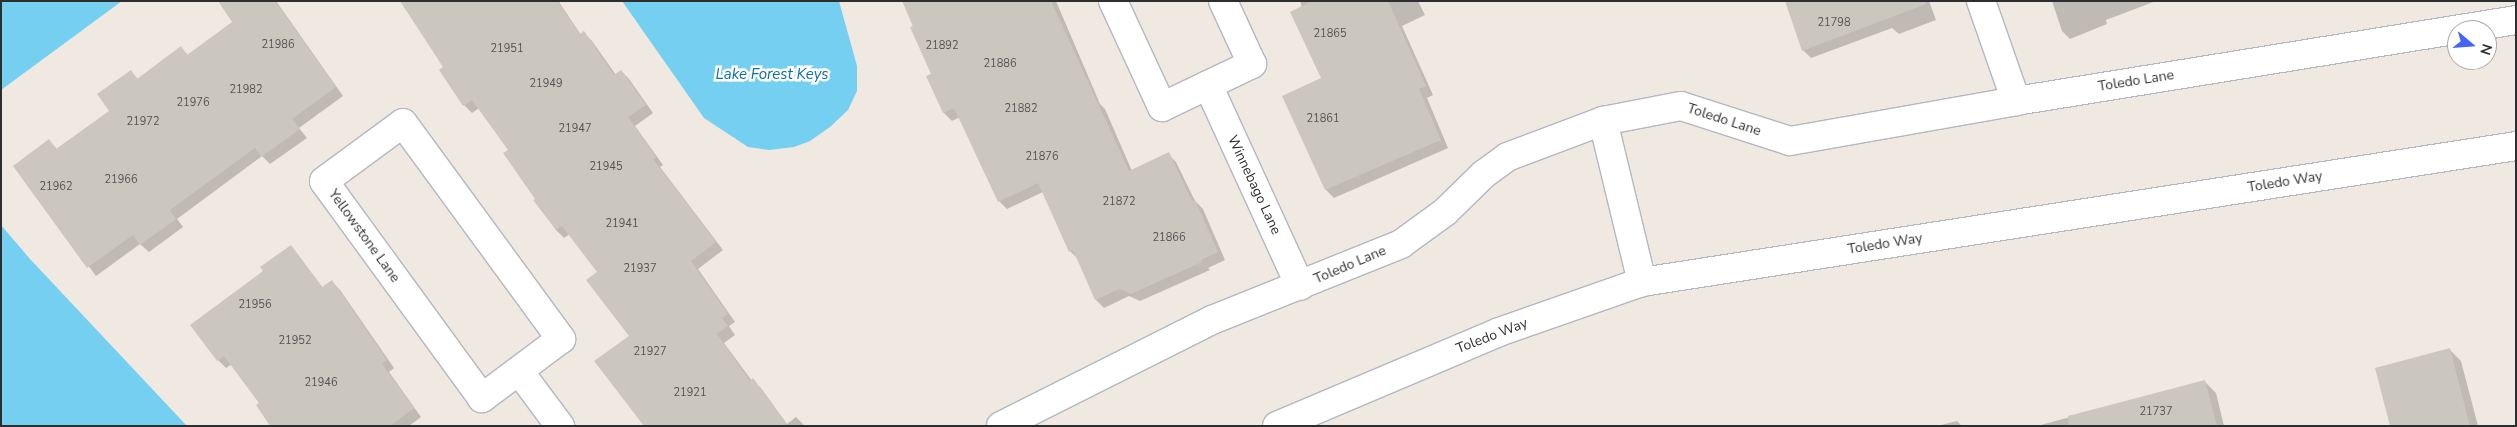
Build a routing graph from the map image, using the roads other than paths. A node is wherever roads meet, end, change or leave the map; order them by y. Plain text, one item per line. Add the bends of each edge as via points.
1 (1113, 1) edge
2 (1223, 1) edge
3 (1981, 1) edge
4 (2516, 20) edge
5 (1208, 85) junction
6 (2016, 101) junction
7 (1603, 120) junction
8 (2516, 146) edge
9 (1642, 282) junction
10 (1300, 286) junction
11 (519, 371) junction
12 (560, 426) edge
13 (1001, 426) edge
14 (1277, 426) edge

1 - 5 street via 1162,107
2 - 5 street via 1252,64
3 - 6 street
4 - 6 street, Toledo Lane
5 - 10 street, Winnebago Lane
6 - 7 street, Toledo Lane via 1790,141 1681,106
7 - 9 street
7 - 10 street, Toledo Lane via 1507,157 1484,174 1445,212 1401,244
8 - 9 street, Toledo Way
9 - 14 street, Toledo Way via 1499,332
10 - 13 street, Toledo Lane via 1212,320
11 - 11 street, Yellowstone Lane via 561,339 403,123 324,181 482,398
11 - 12 street

